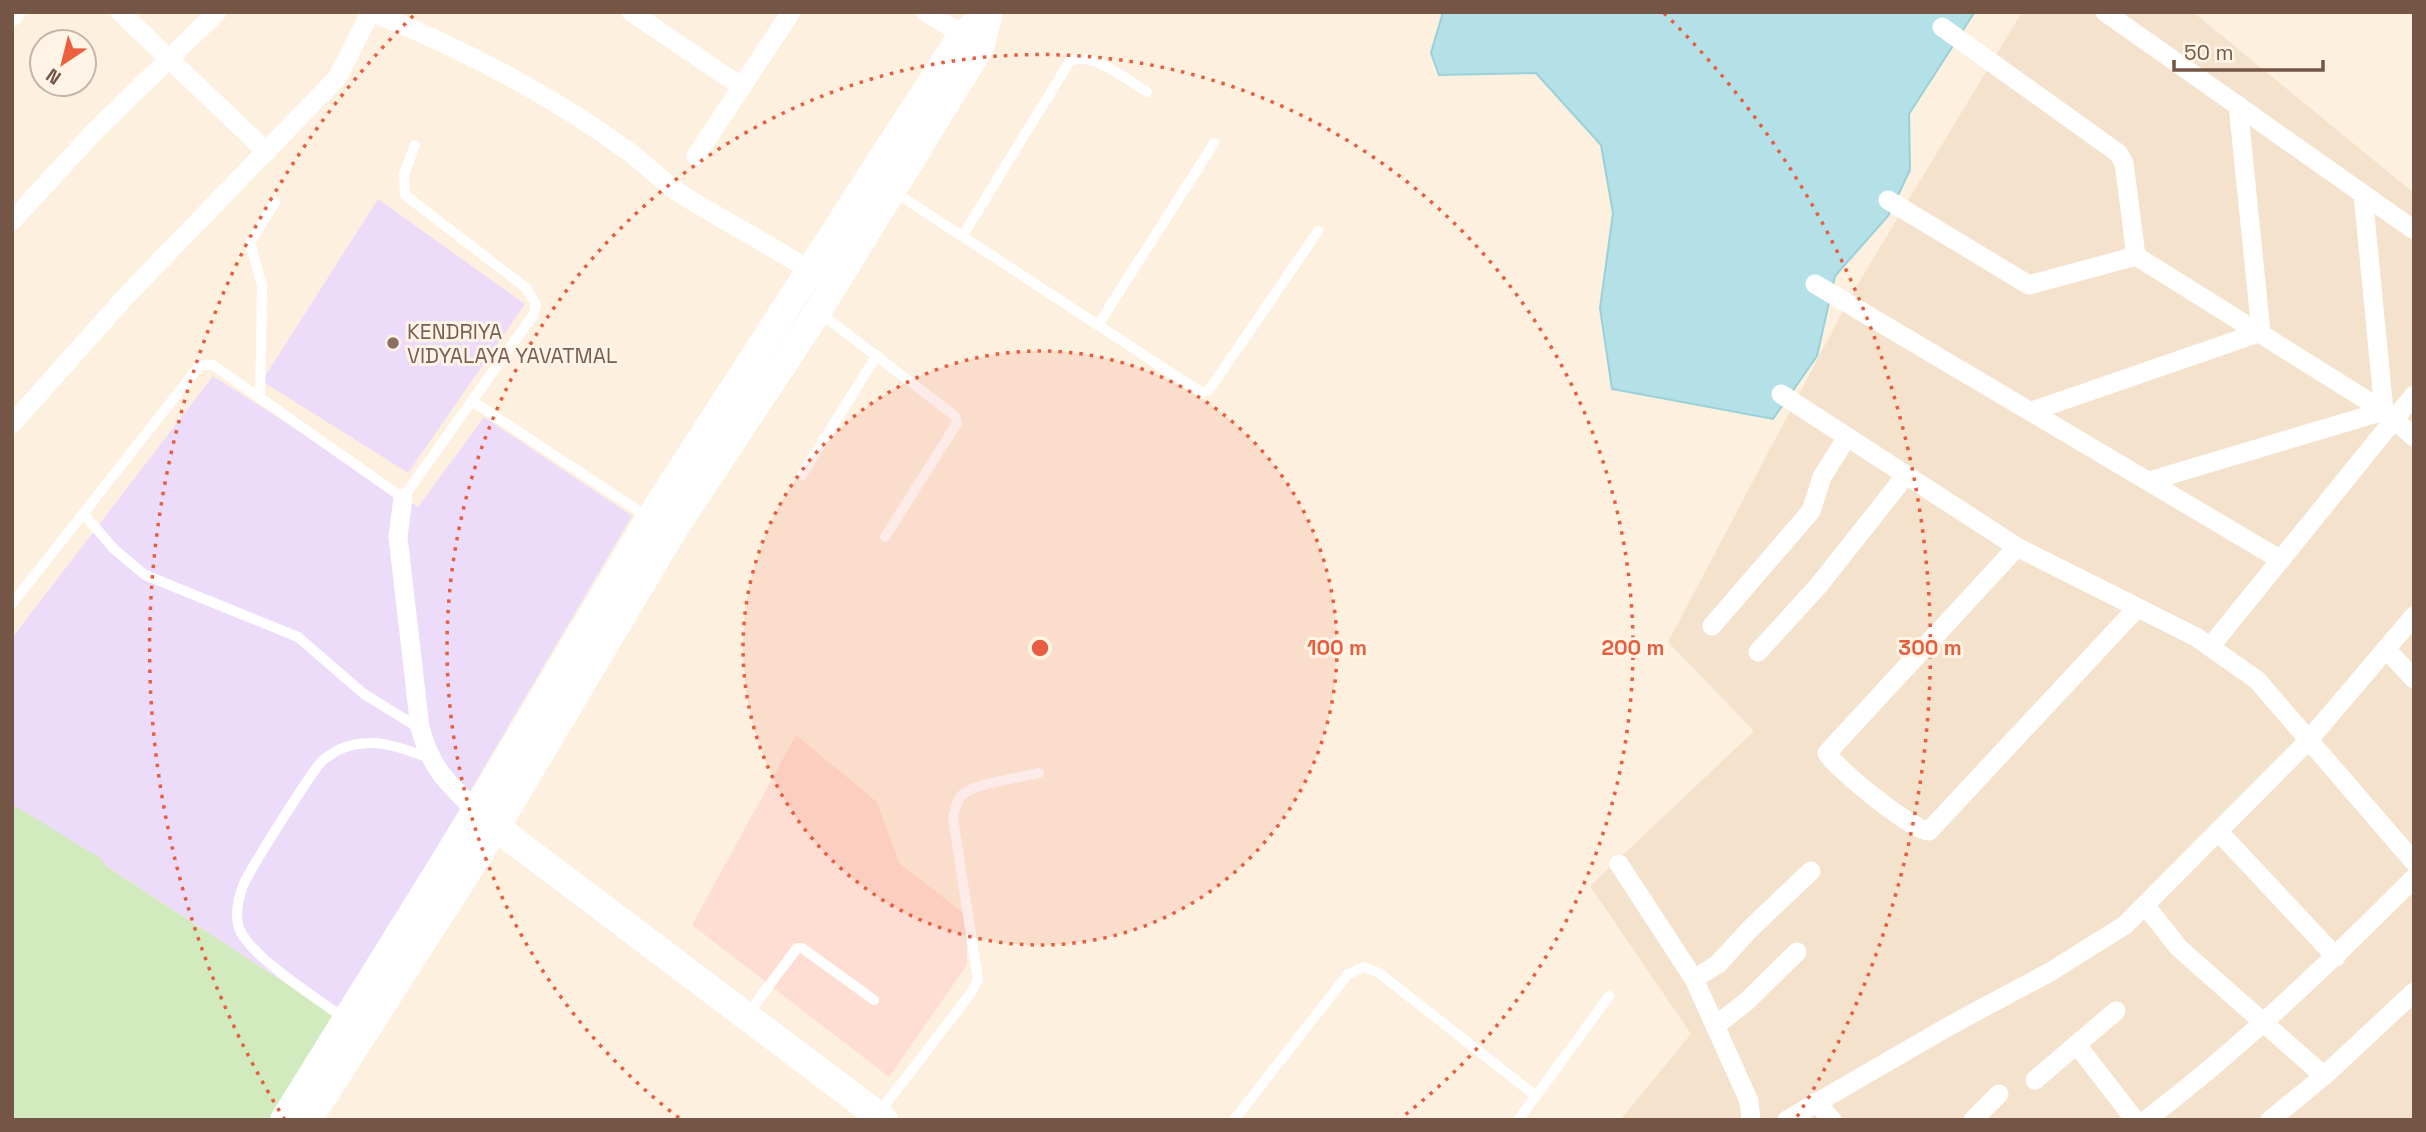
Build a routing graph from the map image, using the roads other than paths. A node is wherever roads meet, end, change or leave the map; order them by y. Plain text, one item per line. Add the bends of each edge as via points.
1 (16, 12) edge
2 (120, 12) edge
3 (217, 12) edge
4 (371, 12) edge
5 (631, 12) edge
6 (791, 12) edge
7 (926, 12) edge
8 (2105, 12) edge
9 (988, 15) edge
10 (12, 16) edge
11 (1942, 27) dead end
12 (971, 41) junction
13 (167, 58) junction
14 (742, 87) junction
15 (1147, 92) dead end
16 (2238, 105) junction
17 (1214, 143) dead end
18 (415, 145) dead end
19 (267, 152) junction
20 (696, 156) dead end
21 (881, 183) junction
22 (2363, 194) junction
23 (1888, 200) dead end
24 (275, 202) dead end
25 (12, 221) edge
26 (1318, 230) dead end
27 (2414, 230) edge
28 (963, 235) junction
29 (2136, 256) junction
30 (820, 278) junction
31 (1815, 284) dead end
32 (805, 303) junction
33 (1098, 326) junction
34 (2261, 332) junction
35 (877, 355) junction
36 (1781, 394) dead end
37 (2414, 396) edge
38 (260, 398) junction
39 (472, 401) junction
40 (2032, 411) junction
41 (2390, 415) junction
42 (12, 424) edge
43 (1847, 437) junction
44 (2414, 437) edge
45 (802, 475) dead end
46 (1906, 475) junction
47 (2149, 481) junction
48 (403, 498) junction
49 (83, 513) junction
50 (661, 525) junction
51 (885, 537) dead end
52 (2017, 547) junction
53 (2281, 560) junction
54 (12, 604) edge
55 (2137, 608) junction
56 (2414, 615) edge
57 (1712, 626) dead end
58 (2210, 647) junction
59 (2386, 649) junction
60 (1758, 652) dead end
61 (2414, 679) edge
62 (420, 728) junction
63 (2307, 742) junction
64 (429, 758) junction
65 (1039, 773) dead end
66 (486, 819) junction
67 (2218, 831) junction
68 (2414, 862) edge
69 (1619, 864) dead end
70 (1811, 871) dead end
71 (2414, 878) edge
72 (2145, 905) junction
73 (1797, 952) dead end
74 (2336, 957) junction
75 (1694, 979) junction
76 (2414, 992) edge
77 (1609, 996) dead end
78 (874, 1000) dead end
79 (2116, 1011) dead end
80 (747, 1016) junction
81 (2264, 1021) junction
82 (356, 1026) junction
83 (1715, 1026) junction
84 (2077, 1045) junction
85 (2324, 1076) junction
86 (2035, 1080) dead end
87 (1999, 1094) dead end
88 (1536, 1096) junction
89 (1816, 1102) junction
90 (881, 1117) edge
91 (284, 1120) edge
92 (309, 1120) edge
93 (1234, 1120) edge
94 (1518, 1120) edge
95 (1751, 1120) edge
96 (1787, 1120) edge
97 (1832, 1120) edge
98 (1973, 1120) edge
99 (2135, 1120) edge
100 (2146, 1120) edge
101 (2270, 1120) edge

1 - 10 street
2 - 13 street
3 - 13 street
4 - 19 street via 337,78
4 - 30 street via 478,60 574,114 629,151 679,193
5 - 14 street
6 - 14 street
7 - 12 street
8 - 16 street
9 - 12 street
11 - 29 street via 2122,158
12 - 21 street
13 - 19 street
13 - 25 street
14 - 20 street
15 - 28 lane via 1091,59 1070,61
16 - 22 street
16 - 34 street
17 - 33 lane
18 - 39 lane via 404,174 405,195 526,288 536,304 534,314
19 - 42 street via 127,295
21 - 28 lane
21 - 30 street
22 - 27 street
22 - 41 street
23 - 29 street via 2029,285
24 - 38 lane via 250,243 262,286
26 - 33 lane via 1206,392 1198,392
28 - 33 lane
29 - 34 street
30 - 32 street
31 - 40 street
32 - 35 lane
32 - 50 street
34 - 40 street
34 - 41 street
35 - 45 lane
35 - 51 lane via 955,416 957,423
36 - 43 street
37 - 41 street
38 - 48 lane
38 - 49 lane via 214,365 200,365
39 - 48 lane
39 - 50 lane
40 - 47 street
41 - 44 street
41 - 47 street
41 - 53 street
43 - 46 street
43 - 57 street via 1822,477 1811,511
46 - 52 street
46 - 60 street via 1819,585
47 - 53 street
48 - 62 street via 398,537
49 - 54 lane
49 - 62 lane via 114,549 145,575 298,637 363,694
50 - 66 street
52 - 55 street
52 - 55 street via 1827,753 1919,830 1928,831
53 - 58 street
55 - 58 street
56 - 59 street
58 - 63 street via 2257,680
59 - 61 street
59 - 63 street
62 - 64 street
63 - 67 street
63 - 68 street
64 - 66 street
64 - 82 lane via 372,741 351,745 321,761 243,885 237,912 247,943
65 - 90 lane via 971,789 956,806 953,818 978,980
66 - 80 street
66 - 82 street
67 - 72 street
67 - 74 street
69 - 75 street
70 - 75 street via 1718,964
71 - 74 street
72 - 81 street via 2179,948
72 - 89 street via 2125,925 2050,972
73 - 83 street
74 - 81 street
75 - 83 street
76 - 85 street
77 - 88 lane
78 - 80 lane via 797,948
79 - 84 street
80 - 90 street
81 - 85 street
81 - 100 street
82 - 91 street
82 - 92 street
83 - 95 street via 1749,1101
84 - 86 street
84 - 99 street
85 - 101 street
87 - 98 street
88 - 93 lane via 1380,973 1365,967 1348,974
88 - 94 lane
89 - 96 street
89 - 97 street

